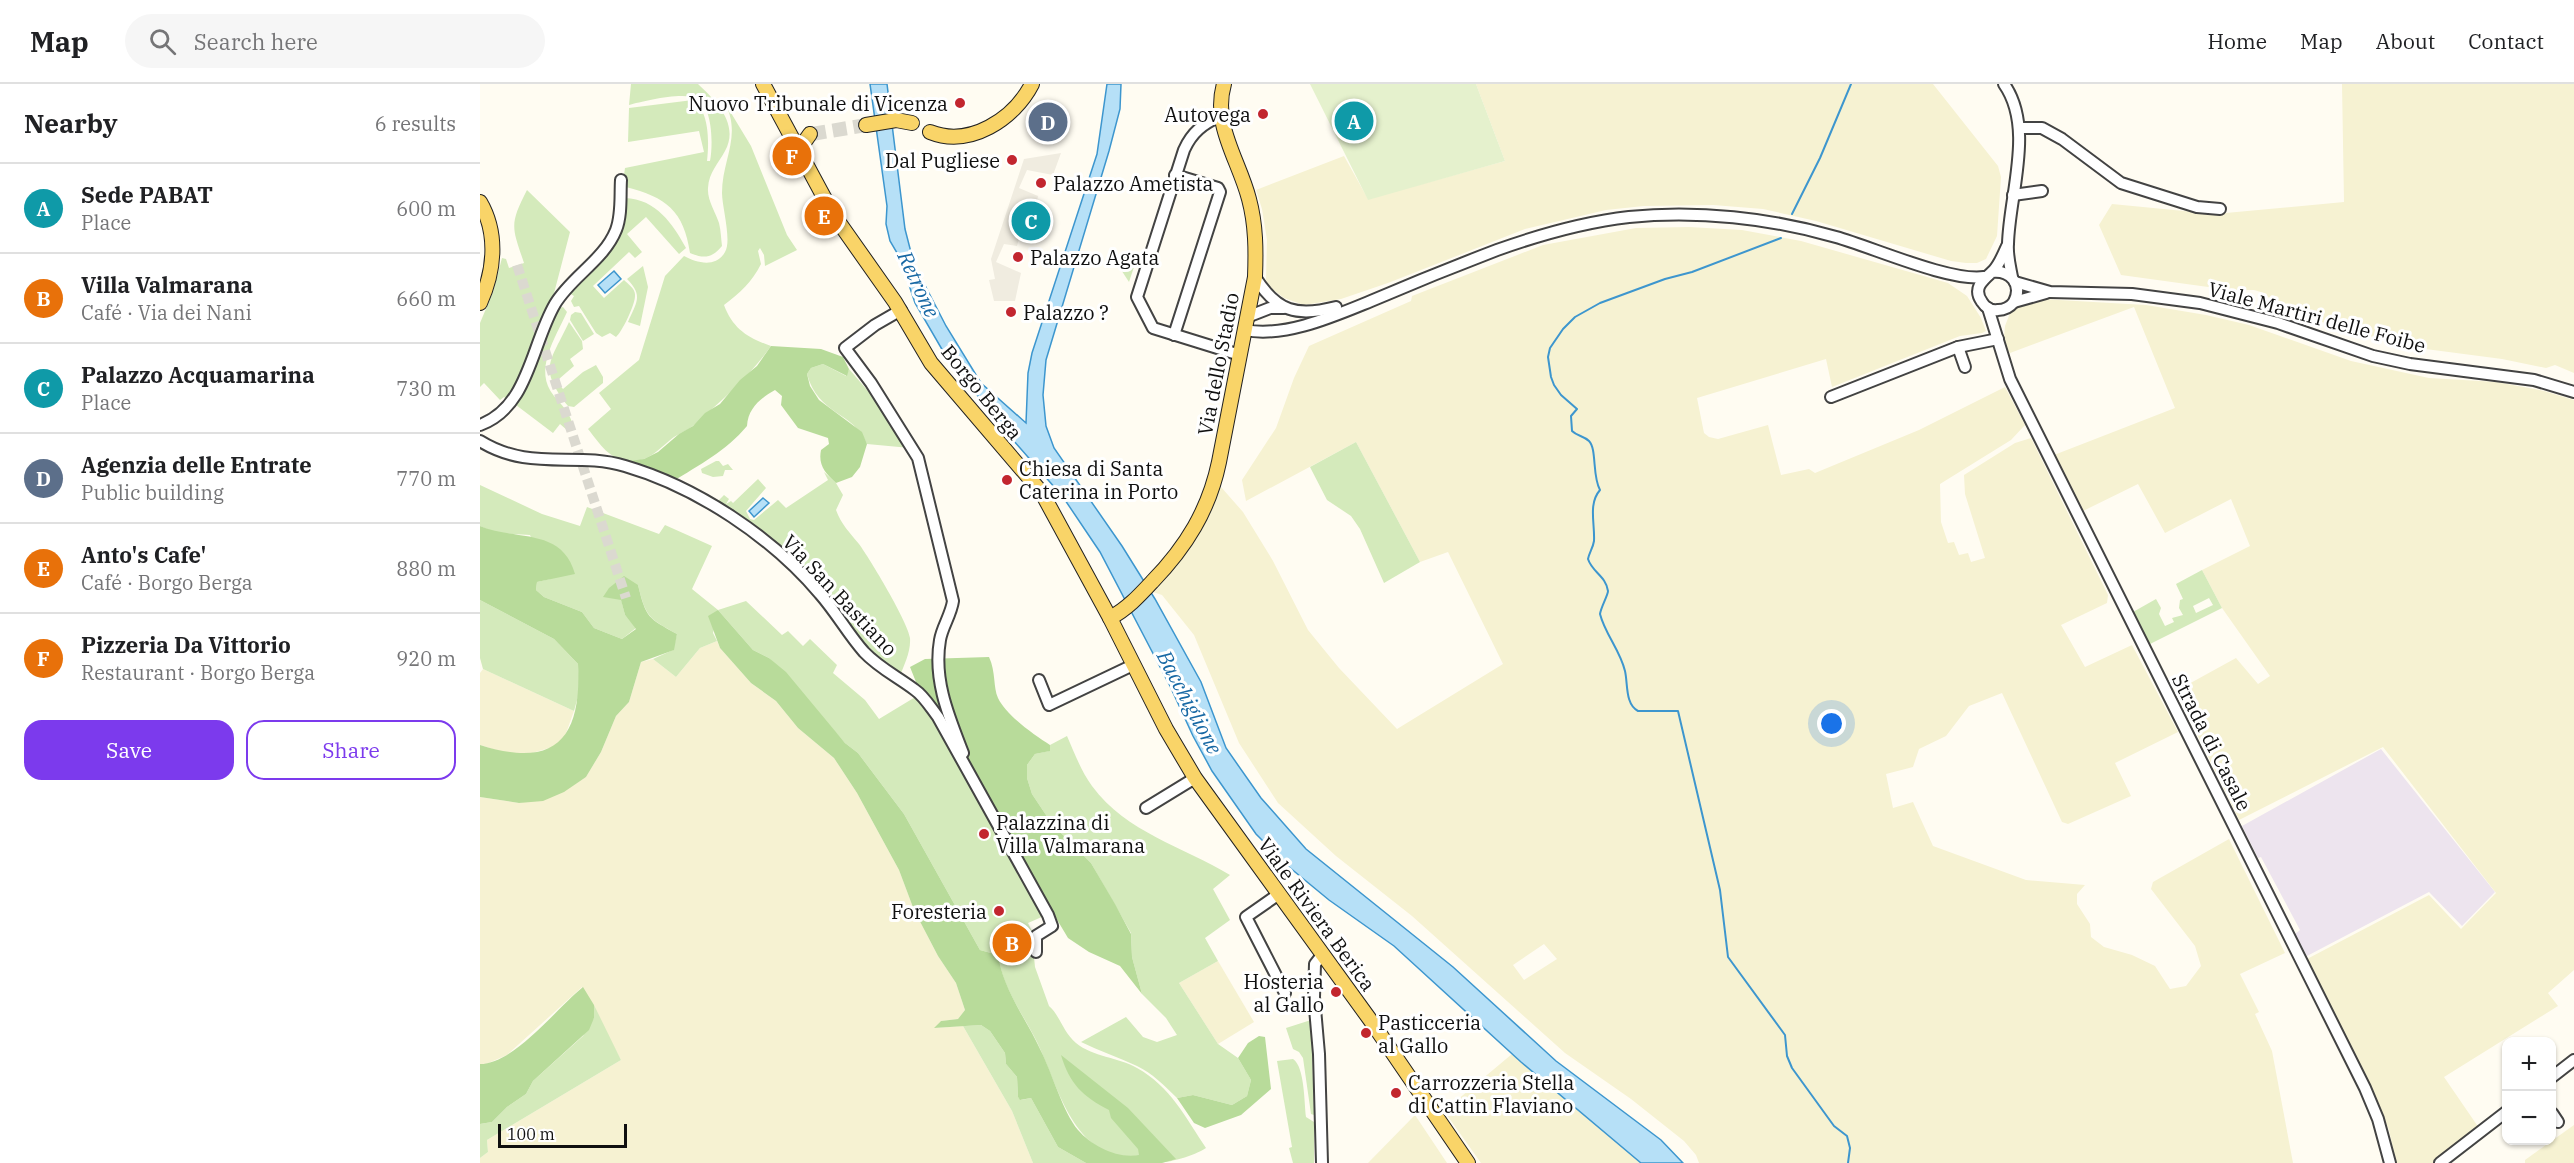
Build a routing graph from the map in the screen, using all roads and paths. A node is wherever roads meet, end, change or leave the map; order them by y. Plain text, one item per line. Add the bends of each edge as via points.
1 (763, 84) edge
2 (1032, 84) edge
3 (1224, 84) edge
4 (2004, 84) edge
5 (1220, 116) junction
6 (912, 123) dead end
7 (868, 125) tunnel mouth
8 (788, 127) junction
9 (2019, 128) junction
10 (930, 132) dead end
11 (805, 159) junction
12 (1175, 175) junction
13 (621, 180) dead end
14 (2042, 191) dead end
15 (2013, 195) junction
16 (480, 202) edge
17 (2220, 208) dead end
18 (2008, 244) junction
19 (1988, 274) junction
20 (1955, 276) junction
21 (1255, 277) junction
22 (2013, 279) junction
23 (2050, 292) junction
24 (1978, 295) junction
25 (1372, 300) junction
26 (480, 303) edge
27 (2011, 304) junction
28 (1284, 308) junction
29 (1988, 308) junction
30 (901, 310) junction
31 (1246, 324) junction
32 (1174, 335) junction
33 (1998, 336) junction
34 (1958, 347) junction
35 (1240, 356) junction
36 (1965, 367) dead end
37 (2574, 392) edge
38 (1831, 397) dead end
39 (480, 425) edge
40 (480, 441) edge
41 (1110, 618) junction
42 (1133, 665) junction
43 (1039, 680) dead end
44 (966, 771) junction
45 (1195, 778) junction
46 (1146, 808) dead end
47 (1279, 894) junction
48 (1036, 952) dead end
49 (1322, 955) junction
50 (1285, 993) dead end
51 (2574, 1060) edge
52 (2556, 1074) edge
53 (2502, 1115) edge
54 (1322, 1163) edge
55 (1468, 1163) edge
56 (2390, 1163) edge
57 (2440, 1163) edge

1 - 8 main road, Borgo Berga
2 - 10 main road via 1017,106 979,132 944,136
3 - 5 main road, Via dello Stadio
4 - 9 street via 2011,94
5 - 12 street via 1190,136
5 - 21 main road, Via dello Stadio via 1253,213
6 - 7 main road via 896,120
8 - 11 main road, Borgo Berga
8 - 11 main road via 794,132 811,134 802,144
9 - 15 street
9 - 17 street via 2042,128 2121,183 2197,207
11 - 30 main road, Borgo Berga via 844,232
12 - 32 street via 1137,297 1153,328
12 - 32 street via 1218,188 1220,192
13 - 39 street via 615,231 555,305 511,403 494,420
14 - 15 street
15 - 18 street
16 - 26 main road via 492,230 492,263
18 - 19 street
18 - 22 street
19 - 20 street
19 - 22 street via 2006,273
19 - 24 street via 1978,288
20 - 24 street
20 - 25 street via 1844,239 1753,219 1630,217 1572,227 1498,250
21 - 28 street
21 - 31 main road, Via dello Stadio
22 - 23 street, Viale Martiri delle Foibe
22 - 27 street via 2017,292
23 - 27 street, Viale Martiri delle Foibe
23 - 37 street, Viale Martiri delle Foibe via 2132,294 2200,303 2278,323 2373,356 2534,380
24 - 29 street
25 - 28 street via 1316,312
25 - 31 street via 1275,332 1258,333
27 - 29 street via 1998,310
27 - 33 street via 2000,322
28 - 31 street via 1270,308
29 - 33 street, Strada di Casale
30 - 41 main road, Borgo Berga via 931,363 1042,493
30 - 44 street via 845,348 912,447 921,471 953,601 940,638 940,688
31 - 35 main road, Via dello Stadio
32 - 35 street
33 - 34 street
33 - 56 street, Strada di Casale via 2010,379 2365,1089
34 - 36 street
34 - 38 street
35 - 41 main road, Via dello Stadio via 1215,481 1202,514 1190,538 1165,569 1127,609
40 - 44 street, Via San Bastiano via 516,457 624,465 723,512 769,544 819,592 864,652 916,690 938,717
41 - 42 main road, Viale Riviera Berica
42 - 43 street via 1049,705
42 - 45 main road, Viale Riviera Berica
44 - 48 street via 1052,926 1036,936
45 - 46 street
45 - 47 main road, Viale Riviera Berica
47 - 49 main road, Viale Riviera Berica
47 - 50 street via 1246,917
49 - 54 street via 1315,964 1314,997
49 - 55 main road, Viale Riviera Berica
51 - 52 street
53 - 57 street

